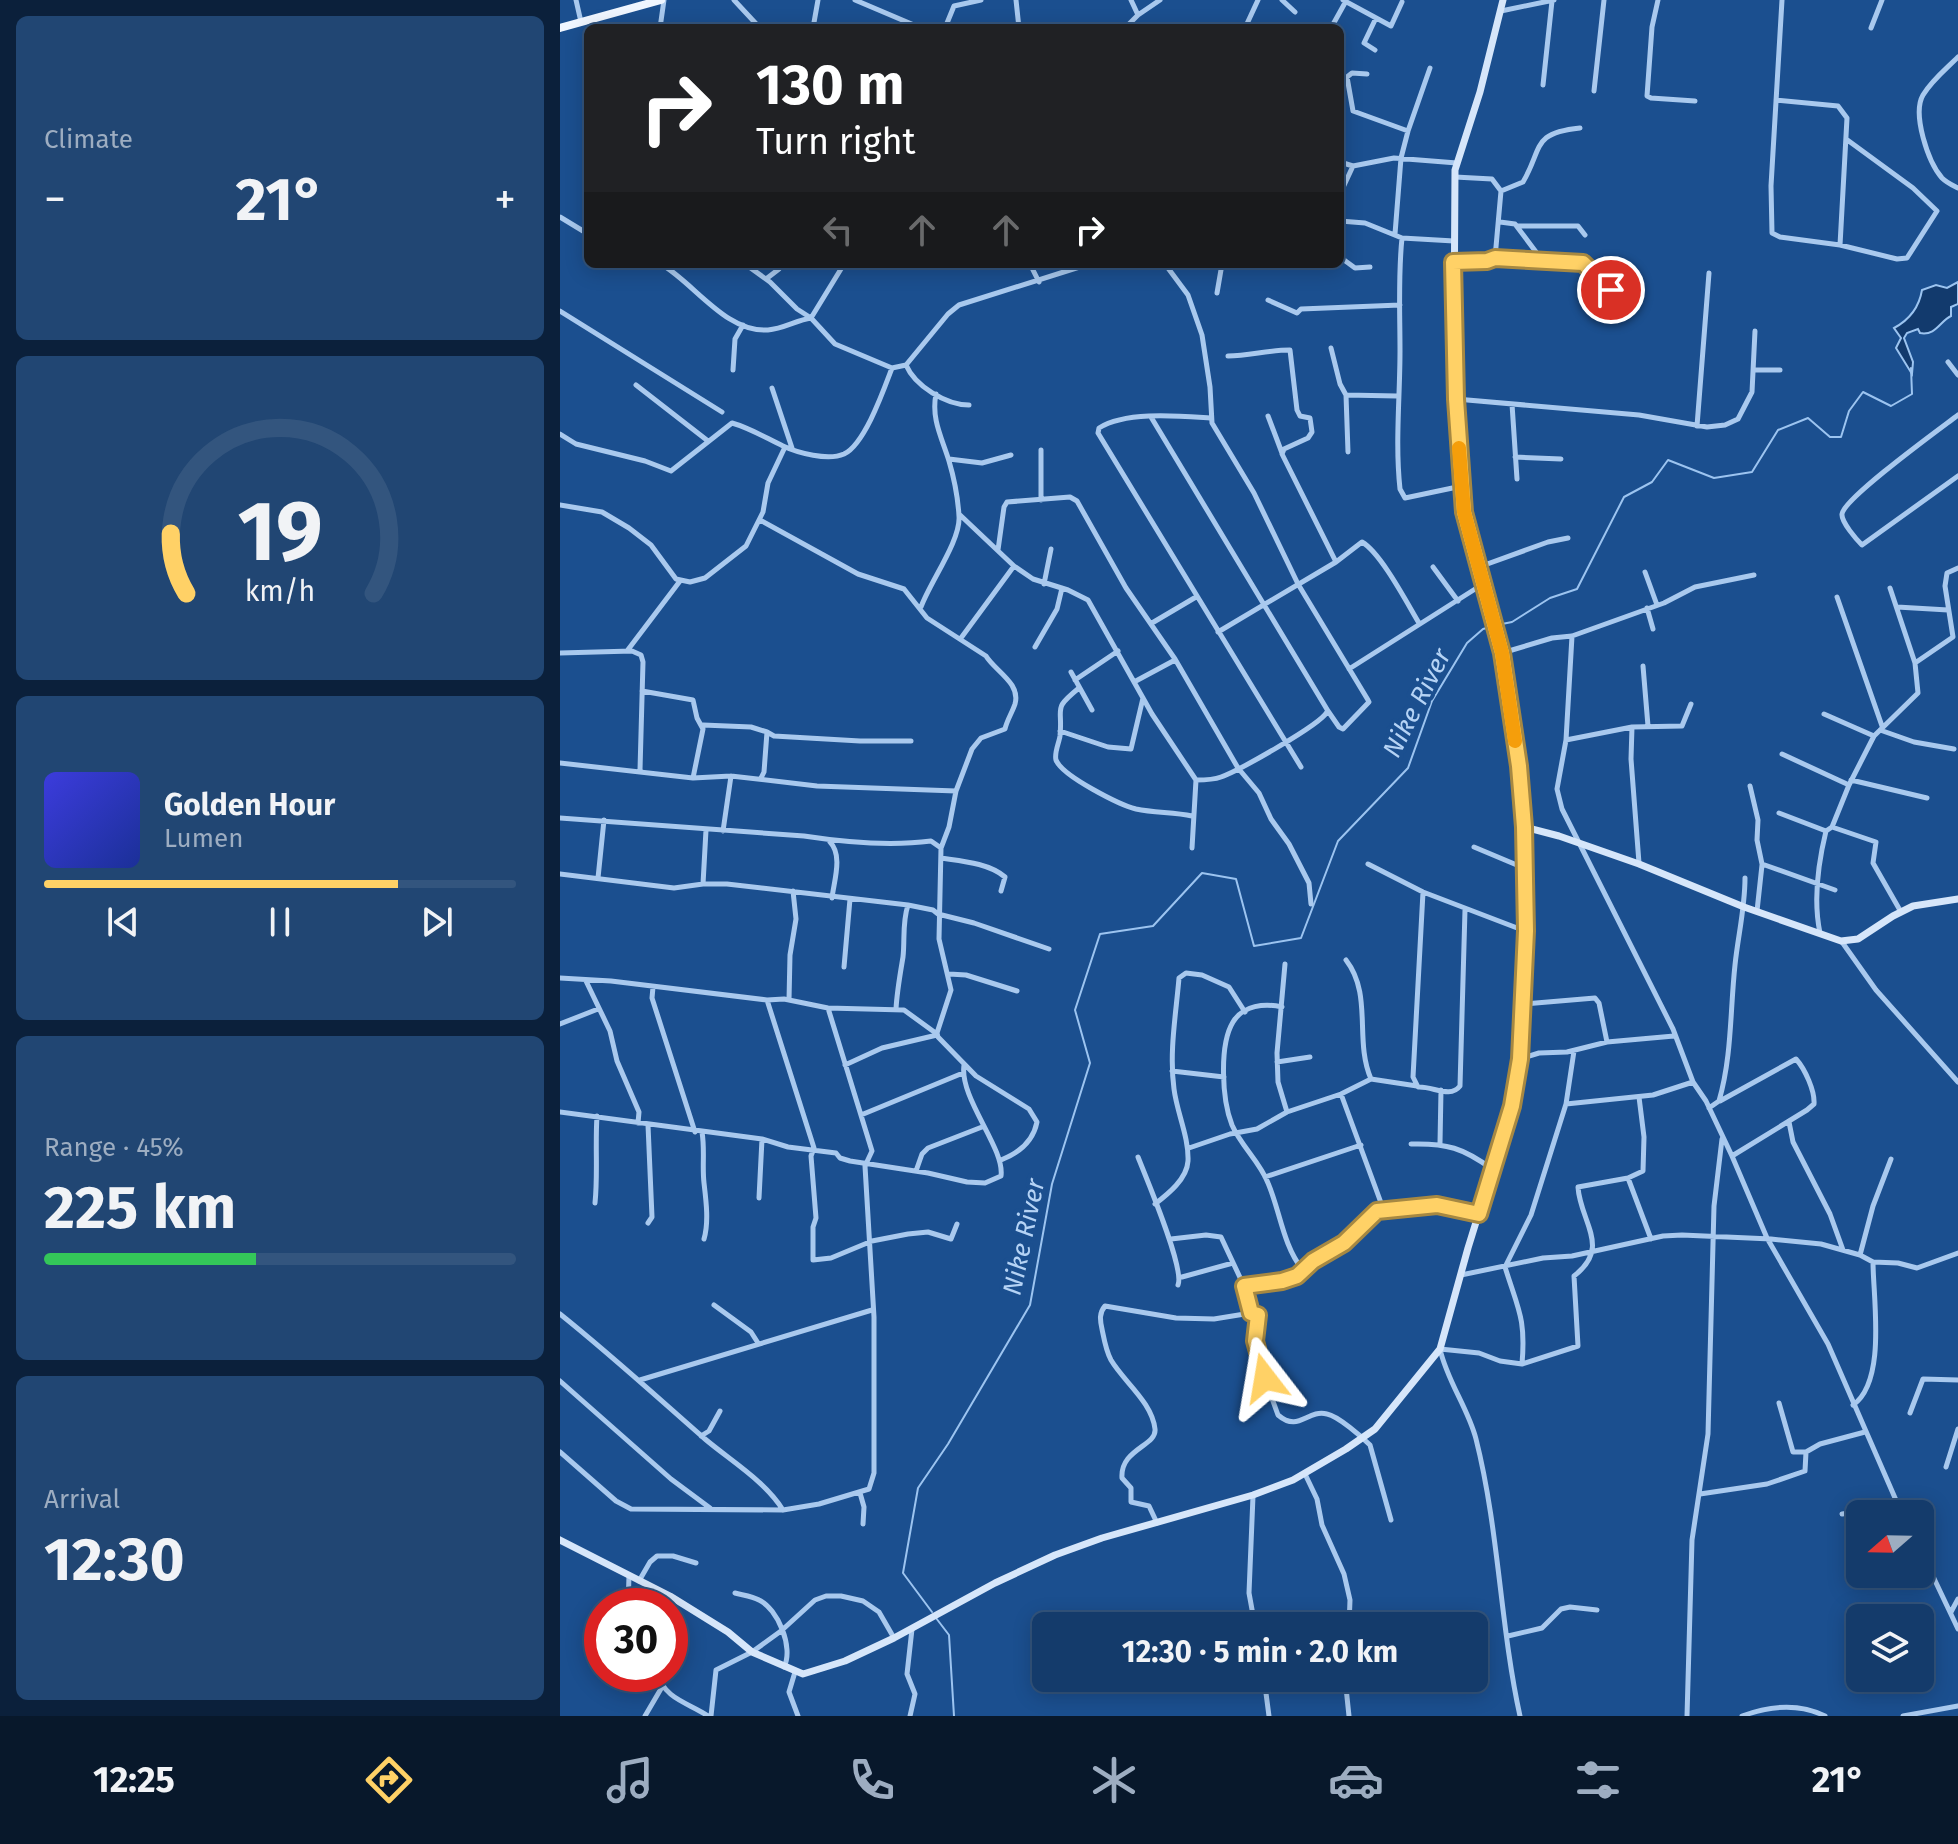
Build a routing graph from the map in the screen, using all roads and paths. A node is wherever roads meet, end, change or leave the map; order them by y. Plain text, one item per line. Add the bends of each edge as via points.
1 (576, 0) edge
2 (663, 0) edge
3 (734, 0) edge
4 (818, 0) edge
5 (855, 0) edge
6 (981, 0) edge
7 (1016, 0) edge
8 (1131, 0) edge
9 (1160, 0) edge
10 (1258, 0) edge
11 (1282, 0) edge
12 (1503, 0) edge
13 (1553, 0) edge
14 (1604, 0) edge
15 (1658, 0) edge
16 (1782, 0) edge
17 (1882, 0) edge
18 (1345, 1) edge
19 (1402, 2) dead end
20 (1136, 11) junction
21 (1295, 12) dead end
22 (1500, 12) junction
23 (1376, 18) junction
24 (584, 24) edge
25 (586, 24) edge
26 (660, 24) edge
27 (756, 24) edge
28 (814, 24) edge
29 (912, 24) edge
30 (947, 24) edge
31 (1019, 24) edge
32 (1128, 24) edge
33 (1247, 24) edge
34 (1333, 24) edge
35 (560, 28) edge
36 (1871, 28) dead end
37 (1375, 50) dead end
38 (1958, 58) edge
39 (1430, 68) dead end
40 (1367, 74) dead end
41 (1543, 85) dead end
42 (1594, 91) dead end
43 (1776, 100) junction
44 (1695, 101) dead end
45 (1580, 128) dead end
46 (1408, 131) junction
47 (1846, 139) junction
48 (1401, 158) junction
49 (1344, 163) edge
50 (1457, 163) junction
51 (1353, 166) junction
52 (1455, 177) junction
53 (1344, 185) edge
54 (1958, 188) edge
55 (1501, 191) junction
56 (560, 217) edge
57 (1344, 221) edge
58 (1500, 222) junction
59 (1518, 226) junction
60 (584, 230) edge
61 (1395, 234) junction
62 (1585, 235) dead end
63 (1402, 238) junction
64 (1454, 241) junction
65 (1840, 245) junction
66 (1495, 258) junction
67 (1344, 260) edge
68 (1547, 261) junction
69 (1453, 262) junction
70 (1370, 267) dead end
71 (667, 268) edge
72 (751, 268) edge
73 (780, 268) edge
74 (842, 268) edge
75 (1032, 268) edge
76 (1078, 268) edge
77 (1168, 268) edge
78 (1221, 268) edge
79 (1709, 273) dead end
80 (766, 279) junction
81 (1039, 282) junction
82 (1217, 293) dead end
83 (1612, 293) dead end
84 (1268, 300) dead end
85 (1400, 305) junction
86 (560, 311) edge
87 (811, 318) junction
88 (743, 325) junction
89 (1755, 331) dead end
90 (1331, 348) dead end
91 (1228, 356) dead end
92 (1948, 362) dead end
93 (906, 365) junction
94 (892, 368) junction
95 (733, 370) dead end
96 (1754, 370) junction
97 (1780, 370) dead end
98 (1958, 375) edge
99 (636, 385) dead end
100 (772, 388) dead end
101 (936, 394) junction
102 (1346, 395) junction
103 (1397, 396) junction
104 (1456, 399) junction
105 (1512, 404) junction
106 (969, 405) dead end
107 (722, 412) dead end
108 (1958, 415) edge
109 (1268, 416) dead end
110 (1151, 417) junction
111 (1210, 418) junction
112 (1697, 426) junction
113 (560, 434) edge
114 (708, 441) junction
115 (785, 447) junction
116 (793, 449) junction
117 (1041, 450) dead end
118 (1348, 452) dead end
119 (1282, 454) junction
120 (1011, 455) dead end
121 (1515, 457) junction
122 (949, 459) junction
123 (1561, 459) dead end
124 (1958, 476) edge
125 (1517, 479) dead end
126 (1462, 486) junction
127 (1041, 500) junction
128 (560, 505) edge
129 (959, 514) junction
130 (760, 520) junction
131 (1568, 538) dead end
132 (1051, 549) dead end
133 (998, 550) junction
134 (1336, 562) junction
135 (1014, 566) junction
136 (1433, 567) dead end
137 (1478, 568) junction
138 (1958, 568) edge
139 (1645, 572) dead end
140 (1754, 575) dead end
141 (680, 581) junction
142 (1044, 584) junction
143 (1298, 584) junction
144 (1483, 584) junction
145 (1062, 588) junction
146 (1890, 588) dead end
147 (1196, 597) junction
148 (1837, 597) dead end
149 (1458, 601) junction
150 (1263, 605) junction
151 (1657, 605) junction
152 (1897, 607) junction
153 (920, 608) junction
154 (1647, 608) junction
155 (1948, 610) junction
156 (1152, 623) junction
157 (1419, 623) junction
158 (1653, 629) dead end
159 (1217, 632) junction
160 (1572, 636) junction
161 (1953, 637) junction
162 (961, 638) junction
163 (1035, 647) dead end
164 (1957, 647) edge
165 (1501, 649) junction
166 (1118, 651) junction
167 (626, 652) junction
168 (560, 653) edge
169 (1175, 659) junction
170 (1915, 663) junction
171 (1643, 666) dead end
172 (1349, 669) junction
173 (1071, 672) dead end
174 (1075, 680) junction
175 (1134, 682) junction
176 (1079, 688) junction
177 (642, 691) junction
178 (1143, 698) junction
179 (1691, 704) dead end
180 (1092, 710) dead end
181 (1328, 711) junction
182 (1824, 714) dead end
183 (703, 725) junction
184 (1648, 726) junction
185 (1632, 727) junction
186 (1881, 729) junction
187 (1060, 731) junction
188 (767, 732) junction
189 (1874, 736) junction
190 (1566, 740) junction
191 (911, 741) dead end
192 (1284, 743) junction
193 (1954, 749) dead end
194 (1782, 754) dead end
195 (560, 763) edge
196 (1301, 767) dead end
197 (1238, 768) junction
198 (640, 770) junction
199 (731, 776) junction
200 (693, 778) junction
201 (761, 778) junction
202 (1196, 780) junction
203 (1850, 782) junction
204 (1750, 786) dead end
205 (956, 791) junction
206 (1927, 798) dead end
207 (1779, 813) dead end
208 (1192, 816) junction
209 (560, 818) edge
210 (604, 820) junction
211 (1524, 827) junction
212 (1832, 827) junction
213 (706, 830) junction
214 (723, 831) junction
215 (1826, 831) junction
216 (830, 841) junction
217 (1580, 844) junction
218 (1474, 847) dead end
219 (941, 848) junction
220 (1192, 848) dead end
221 (941, 858) junction
222 (1368, 864) dead end
223 (1639, 864) junction
224 (1762, 864) junction
225 (1525, 868) junction
226 (560, 874) edge
227 (598, 878) junction
228 (1745, 878) dead end
229 (703, 884) junction
230 (1817, 885) junction
231 (1835, 890) dead end
232 (793, 891) junction
233 (1001, 891) dead end
234 (1423, 892) junction
235 (832, 898) junction
236 (850, 899) junction
237 (1958, 899) edge
238 (1311, 904) dead end
239 (908, 905) junction
240 (1744, 907) junction
241 (1465, 910) junction
242 (1757, 911) junction
243 (1901, 912) junction
244 (938, 914) junction
245 (1526, 931) junction
246 (1820, 933) junction
247 (1841, 941) junction
248 (1049, 949) dead end
249 (1346, 960) dead end
250 (1285, 964) dead end
251 (844, 967) dead end
252 (949, 974) junction
253 (560, 978) edge
254 (586, 980) junction
255 (653, 987) junction
256 (1017, 991) dead end
257 (767, 1000) junction
258 (789, 1000) junction
259 (1524, 1004) junction
260 (1282, 1007) junction
261 (828, 1008) junction
262 (598, 1009) junction
263 (896, 1009) junction
264 (1245, 1012) junction
265 (560, 1024) edge
266 (937, 1035) junction
267 (1674, 1036) junction
268 (1607, 1042) junction
269 (1574, 1051) junction
270 (1310, 1057) dead end
271 (1520, 1059) junction
272 (1277, 1062) junction
273 (845, 1065) junction
274 (964, 1065) junction
275 (1172, 1071) junction
276 (963, 1073) junction
277 (1224, 1077) junction
278 (1371, 1079) junction
279 (1693, 1082) junction
280 (1958, 1082) edge
281 (1418, 1087) junction
282 (1441, 1090) junction
283 (1341, 1094) junction
284 (1639, 1097) junction
285 (1719, 1101) junction
286 (1566, 1104) junction
287 (1709, 1108) junction
288 (560, 1112) edge
289 (1287, 1112) junction
290 (861, 1115) junction
291 (597, 1116) junction
292 (1789, 1122) junction
293 (638, 1123) junction
294 (648, 1125) junction
295 (982, 1127) junction
296 (698, 1132) junction
297 (1237, 1134) junction
298 (1722, 1138) junction
299 (762, 1139) junction
300 (1440, 1143) junction
301 (1411, 1144) dead end
302 (1361, 1145) junction
303 (814, 1148) junction
304 (1189, 1148) junction
305 (1732, 1156) junction
306 (1138, 1157) dead end
307 (1891, 1159) dead end
308 (1001, 1160) junction
309 (867, 1162) junction
310 (1493, 1169) junction
311 (916, 1171) junction
312 (1265, 1177) junction
313 (1628, 1178) junction
314 (759, 1198) dead end
315 (595, 1203) dead end
316 (1155, 1204) junction
317 (1384, 1211) junction
318 (1479, 1214) junction
319 (648, 1223) dead end
320 (957, 1224) dead end
321 (1713, 1236) junction
322 (1767, 1238) junction
323 (704, 1239) dead end
324 (1171, 1239) junction
325 (1651, 1239) junction
326 (869, 1243) junction
327 (1843, 1250) junction
328 (1591, 1251) junction
329 (1958, 1253) edge
330 (1860, 1255) junction
331 (1873, 1262) junction
332 (1233, 1263) junction
333 (1505, 1267) junction
334 (1302, 1269) junction
335 (1460, 1275) junction
336 (1182, 1277) junction
337 (1178, 1285) dead end
338 (1244, 1286) junction
339 (714, 1305) dead end
340 (872, 1310) junction
341 (1251, 1313) junction
342 (560, 1314) edge
343 (758, 1343) junction
344 (1440, 1349) junction
345 (1522, 1364) junction
346 (640, 1380) junction
347 (1958, 1380) edge
348 (560, 1381) edge
349 (1779, 1403) dead end
350 (1853, 1405) junction
351 (720, 1411) dead end
352 (1910, 1413) dead end
353 (1958, 1429) edge
354 (1865, 1432) junction
355 (701, 1436) junction
356 (1363, 1438) junction
357 (560, 1452) edge
358 (1806, 1452) junction
359 (1946, 1467) dead end
360 (1305, 1474) junction
361 (860, 1493) junction
362 (1700, 1494) junction
363 (1253, 1495) junction
364 (1895, 1500) edge
365 (711, 1508) junction
366 (783, 1510) junction
367 (1846, 1513) edge
368 (1842, 1514) dead end
369 (1391, 1520) dead end
370 (863, 1524) dead end
371 (1157, 1524) junction
372 (560, 1540) edge
373 (696, 1563) dead end
374 (629, 1576) junction
375 (1934, 1579) edge
376 (639, 1582) junction
377 (629, 1588) edge
378 (735, 1593) dead end
379 (1958, 1599) edge
380 (1597, 1610) dead end
381 (1252, 1612) edge
382 (1350, 1612) edge
383 (1950, 1613) junction
384 (915, 1627) junction
385 (1958, 1629) edge
386 (781, 1631) junction
387 (1508, 1636) junction
388 (894, 1638) junction
389 (752, 1652) junction
390 (784, 1667) junction
391 (795, 1672) junction
392 (659, 1692) edge
393 (666, 1692) edge
394 (1266, 1692) edge
395 (1346, 1692) edge
396 (1958, 1706) edge
397 (645, 1716) edge
398 (709, 1716) edge
399 (798, 1716) edge
400 (910, 1716) edge
401 (1269, 1716) edge
402 (1349, 1716) edge
403 (1520, 1716) edge
404 (1687, 1716) edge
405 (1742, 1716) edge
406 (1825, 1716) edge
407 (1903, 1716) edge

1 - 25 street
2 - 25 main road
2 - 26 street
3 - 27 street
4 - 28 street
5 - 29 street
6 - 30 street via 954,6
7 - 31 street
8 - 20 street
9 - 20 street
10 - 33 street
11 - 21 street
12 - 22 street
13 - 22 street
13 - 41 street
14 - 42 street
15 - 44 street via 1647,96
16 - 43 street
17 - 36 street
18 - 23 street
18 - 34 street
19 - 23 street via 1391,26
20 - 32 street
22 - 50 street
23 - 37 street via 1364,43
24 - 35 main road
38 - 54 street via 1940,73 1918,109 1939,175
39 - 46 street
40 - 46 street via 1347,77 1353,111
43 - 47 street via 1838,106 1847,118
43 - 65 street via 1772,233
45 - 55 street via 1544,138 1523,182
46 - 48 street
47 - 65 street
47 - 65 street via 1937,211 1907,258
48 - 50 street
48 - 51 street
48 - 61 street
49 - 51 street
50 - 52 street
51 - 53 street
52 - 55 street via 1492,179
52 - 64 street
55 - 58 street
56 - 60 street
57 - 61 street
58 - 59 street
58 - 66 street
59 - 62 street via 1578,226
59 - 68 street
61 - 63 street
63 - 64 street
63 - 85 street
64 - 69 street
66 - 68 street
66 - 69 street
67 - 70 street via 1355,268
68 - 83 street via 1583,263
69 - 104 street
71 - 88 street via 715,309
72 - 80 street
73 - 80 street
74 - 87 street
75 - 81 street
76 - 81 street
77 - 111 street via 1188,295 1202,335
78 - 82 street
79 - 112 street
80 - 87 street
81 - 93 street via 959,305
84 - 85 street via 1297,313
85 - 103 street
86 - 107 street
87 - 88 street via 770,330
87 - 94 street via 835,344
88 - 95 street via 735,339
89 - 96 street
90 - 102 street
91 - 119 street via 1290,350 1297,410 1310,418 1312,432
92 - 98 street
93 - 94 street
93 - 101 street via 910,375
94 - 116 street via 874,412 850,450 834,457
96 - 97 street
96 - 112 street via 1752,392 1738,419 1715,427
99 - 114 street
100 - 116 street
101 - 106 street
101 - 122 street via 935,419
102 - 103 street
102 - 118 street
103 - 126 street via 1399,483 1405,498
104 - 105 street
104 - 126 street
105 - 112 street via 1639,415
105 - 121 street
108 - 124 street via 1868,486 1842,518 1862,545
109 - 119 street
110 - 111 street
110 - 147 street via 1106,424 1098,433
110 - 150 street
111 - 143 street
113 - 114 street via 576,444 671,471
114 - 115 street via 732,423
115 - 116 street
115 - 130 street via 768,483
117 - 127 street
119 - 134 street
120 - 122 street via 982,463
121 - 123 street
121 - 125 street
122 - 129 street
126 - 137 street
127 - 133 street via 1005,504
127 - 156 street via 1077,501
128 - 141 street via 602,512 629,528 651,545
129 - 133 street
129 - 153 street via 955,539
130 - 141 street via 746,546 715,572 700,580
130 - 153 street via 858,574 904,589
131 - 137 street
132 - 142 street
133 - 135 street
134 - 143 street
134 - 157 street via 1365,543
135 - 142 street
135 - 162 street
136 - 149 street
137 - 144 street
138 - 155 street via 1947,573
139 - 151 street
140 - 151 street via 1695,587
141 - 167 street
142 - 145 street
143 - 150 street
143 - 172 street
144 - 149 street
144 - 165 street
145 - 163 street via 1048,629
145 - 166 street via 1088,600
146 - 152 street
147 - 156 street
147 - 159 street
148 - 186 street
149 - 157 street
150 - 159 street
150 - 181 street
151 - 154 street
152 - 155 street
152 - 170 street
153 - 162 street
154 - 158 street
154 - 160 street
155 - 161 street
156 - 169 street
157 - 172 street
159 - 192 street
160 - 165 street
160 - 190 street
161 - 164 street
161 - 170 street
162 - 205 street via 1009,681 1016,702 1005,729 981,738 972,749
165 - 211 street
166 - 174 street
166 - 175 street
167 - 168 street
167 - 177 street via 642,657
169 - 175 street
169 - 197 street
170 - 186 street via 1918,693
171 - 184 street
172 - 181 street via 1369,702 1343,729
173 - 174 street
174 - 176 street
175 - 178 street
176 - 180 street
176 - 187 street via 1058,711
177 - 183 street via 692,699
177 - 198 street
178 - 187 street via 1131,749
178 - 202 street
179 - 184 street via 1682,726
181 - 192 street
182 - 189 street
183 - 188 street
183 - 200 street
184 - 185 street
185 - 190 street
185 - 223 street
186 - 189 street
186 - 193 street
187 - 208 street via 1056,760 1070,775 1125,806
188 - 191 street
188 - 201 street
189 - 203 street
190 - 217 street via 1557,797
192 - 196 street
192 - 197 street
194 - 203 street
195 - 198 street
197 - 202 street via 1219,778
197 - 238 street via 1289,844 1309,883
198 - 200 street
199 - 200 street
199 - 201 street
199 - 214 street
201 - 205 street via 817,786
202 - 208 street
203 - 206 street
203 - 212 street
204 - 224 street
205 - 219 street
207 - 215 street
208 - 220 street
209 - 210 street
210 - 213 street
210 - 227 street
211 - 217 street
211 - 225 street
212 - 215 street
212 - 243 street via 1876,842 1873,863
213 - 214 street
213 - 229 street
214 - 216 street
215 - 230 street
216 - 219 street via 931,841
216 - 235 street via 837,855
217 - 223 street
217 - 267 street
218 - 225 street
219 - 221 street
221 - 233 street via 1001,873
221 - 244 street
222 - 234 street
223 - 240 street
224 - 230 street
224 - 242 street
225 - 245 street
226 - 227 street
227 - 229 street via 674,888
228 - 240 street
229 - 232 street
230 - 231 street
230 - 246 street
232 - 235 street
232 - 258 street via 796,919
234 - 241 street
234 - 281 street via 1413,1066
235 - 236 street
236 - 239 street
236 - 251 street
237 - 243 street
239 - 244 street
239 - 263 street
240 - 242 street
240 - 285 street via 1728,1068
241 - 245 street
241 - 282 street via 1460,1086 1449,1093
242 - 246 street
243 - 247 street via 1858,939
244 - 248 street
244 - 252 street
245 - 259 street
246 - 247 street
247 - 280 street via 1876,990
249 - 278 street via 1361,988
250 - 260 street
252 - 256 street
252 - 266 street via 951,990
253 - 254 street
254 - 255 street
254 - 262 street
255 - 257 street
255 - 296 street via 652,998
257 - 258 street
257 - 303 street
258 - 261 street
259 - 268 street via 1595,998
259 - 271 street
260 - 264 street via 1260,1005
260 - 272 street
261 - 263 street
261 - 273 street
262 - 265 street
262 - 293 street via 639,1112
263 - 266 street
264 - 275 street via 1229,987 1202,975 1182,974
264 - 277 street via 1229,1030
266 - 273 street via 882,1048
266 - 274 street
267 - 268 street
267 - 279 street
268 - 269 street
269 - 271 street
269 - 286 street
270 - 272 street
271 - 310 street
272 - 289 street
273 - 290 street
274 - 276 street
274 - 308 street via 1029,1109 1037,1122 1033,1137 1019,1152
275 - 277 street
275 - 304 street
276 - 290 street
276 - 295 street
277 - 297 street
278 - 281 street
278 - 283 street
279 - 284 street
279 - 287 street
281 - 282 street
282 - 300 street
283 - 289 street
283 - 302 street
284 - 286 street
284 - 313 street via 1643,1171
285 - 287 street
285 - 292 street via 1796,1059 1815,1099
286 - 333 street via 1531,1215
287 - 298 street
288 - 291 street
289 - 297 street
290 - 309 street via 872,1151
291 - 293 street
291 - 315 street
292 - 305 street
292 - 327 street via 1793,1142
293 - 294 street
294 - 296 street
294 - 319 street
295 - 308 street
295 - 311 street via 928,1148
296 - 299 street
296 - 323 street via 707,1194
297 - 304 street
297 - 312 street
298 - 305 street
298 - 321 street
299 - 303 street
299 - 314 street
300 - 301 street
300 - 310 street via 1462,1149
302 - 312 street
302 - 317 street
303 - 309 street
303 - 326 street via 813,1260
304 - 316 street via 1182,1176
305 - 322 street
306 - 316 street
307 - 330 street
308 - 311 street via 1001,1176 985,1183
309 - 311 street
309 - 326 street
310 - 318 street
312 - 334 street via 1293,1258
313 - 325 street
313 - 328 street via 1578,1187 1590,1225
316 - 324 street
317 - 318 street via 1437,1205
317 - 334 street via 1377,1211 1344,1243
318 - 335 street
320 - 326 street via 951,1239 928,1232
321 - 322 street
321 - 325 street
321 - 362 street via 1708,1434
322 - 327 street
322 - 350 street via 1828,1344
324 - 332 street via 1221,1237
324 - 336 street
325 - 328 street
326 - 340 street
327 - 330 street
328 - 333 street
328 - 345 street via 1590,1262 1574,1276 1578,1346
329 - 331 street via 1917,1268
330 - 331 street
331 - 350 street via 1874,1359 1861,1400
332 - 336 street
332 - 338 street
333 - 335 street
333 - 345 street via 1525,1333
334 - 338 street via 1282,1281
335 - 344 street
336 - 337 street
338 - 341 street
339 - 343 street
340 - 343 street
340 - 361 street via 874,1473 869,1489
341 - 356 street via 1258,1315 1256,1354 1278,1415 1294,1423 1326,1413
341 - 371 street via 1214,1319 1109,1306 1100,1312 1109,1357 1149,1411 1155,1430 1129,1455 1121,1473 1131,1488 1131,1502 1149,1506
342 - 346 street
343 - 346 street
344 - 345 street
344 - 356 street
344 - 387 street via 1475,1436
346 - 355 street
347 - 352 street via 1923,1379
348 - 365 street
349 - 358 street via 1793,1452
350 - 354 street
351 - 355 street
353 - 359 street
354 - 358 street
354 - 364 street
355 - 366 street via 765,1488
356 - 360 street
356 - 369 street via 1370,1445
357 - 365 street via 622,1506
358 - 362 street via 1805,1471 1767,1484
360 - 363 street
360 - 382 street via 1344,1574
361 - 366 street
361 - 370 street
362 - 404 street via 1692,1540
363 - 371 street
363 - 381 street
365 - 366 street
367 - 368 street
371 - 384 street via 1055,1555
372 - 374 street
373 - 376 street via 657,1556
374 - 376 street
374 - 377 street
375 - 383 street
376 - 389 street via 670,1596
378 - 386 street via 769,1607
379 - 383 street
380 - 387 street via 1561,1609 1542,1628
383 - 385 street
384 - 388 street
384 - 400 street via 907,1674 915,1694
386 - 388 street via 815,1600 841,1596 879,1612
386 - 389 street
386 - 390 street via 788,1654
387 - 403 street
388 - 391 street via 845,1661
389 - 390 street
389 - 398 street via 716,1670
390 - 391 street
391 - 399 street via 789,1692
392 - 397 street
393 - 398 street
394 - 401 street
395 - 402 street
396 - 407 street
405 - 406 street via 1760,1709 1803,1708

